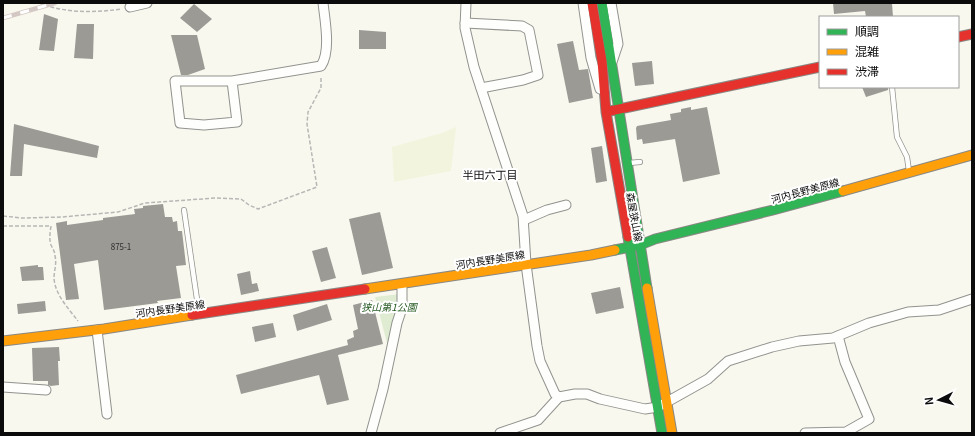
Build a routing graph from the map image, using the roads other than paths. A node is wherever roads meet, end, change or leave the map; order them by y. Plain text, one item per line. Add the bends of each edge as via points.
1 (147, 3) edge
2 (324, 3) edge
3 (466, 3) edge
4 (583, 3) edge
5 (592, 3) edge
6 (602, 3) edge
7 (611, 3) edge
8 (130, 7) road end
9 (465, 23) junction
10 (972, 34) edge
11 (959, 37) edge
12 (612, 63) junction
13 (819, 67) edge
14 (232, 81) junction
15 (481, 88) junction
16 (892, 88) edge
17 (619, 109) junction
18 (606, 112) junction
19 (972, 155) edge
20 (640, 162) dead end
21 (627, 164) junction
22 (909, 173) junction
23 (566, 205) dead end
24 (184, 210) dead end
25 (524, 220) junction
26 (640, 245) junction
27 (629, 247) junction
28 (526, 264) junction
29 (402, 284) junction
30 (972, 299) edge
31 (199, 315) junction
32 (97, 330) junction
33 (838, 336) junction
34 (3, 341) edge
35 (3, 387) edge
36 (46, 390) dead end
37 (559, 397) junction
38 (667, 402) junction
39 (658, 407) junction
40 (107, 414) dead end
41 (371, 433) edge
42 (500, 433) edge
43 (662, 433) edge
44 (672, 433) edge
45 (805, 433) edge

1 - 8 street
2 - 14 street via 327,36 324,61 320,66
3 - 9 street
4 - 18 street via 591,58
5 - 18 main road, 森屋狭山線 via 602,61
6 - 12 main road, 森屋狭山線
7 - 12 street via 618,44
9 - 15 street via 469,48
9 - 15 street via 522,26 529,30 538,75
10 - 11 main road
12 - 17 main road, 森屋狭山線
13 - 17 main road
14 - 14 street via 175,81 180,123 204,125 237,122
15 - 25 street
16 - 22 lane via 897,137 907,156
17 - 18 main road
17 - 21 main road, 森屋狭山線
18 - 27 main road, 森屋狭山線
19 - 22 main road, 河内長野美原線
20 - 21 lane
21 - 26 main road, 森屋狭山線
22 - 26 main road, 河内長野美原線
23 - 25 street
24 - 31 lane
25 - 28 street
26 - 27 main road, 河内長野美原線
26 - 38 main road, 森屋狭山線
27 - 28 main road, 河内長野美原線
27 - 39 main road, 森屋狭山線
28 - 29 main road, 河内長野美原線
28 - 37 street via 540,361 555,394
29 - 31 main road, 河内長野美原線
29 - 41 street via 402,308 396,323
30 - 33 street via 939,310 908,312 869,323
31 - 32 main road, 河内長野美原線
32 - 34 main road, 河内長野美原線
32 - 40 street
33 - 38 street via 772,347 728,361 708,379
33 - 45 street via 845,362 869,419 846,432
35 - 36 street
37 - 39 street via 587,394 645,409
37 - 42 street via 538,420
38 - 39 street
38 - 44 main road, 森屋狭山線
39 - 43 main road, 森屋狭山線

